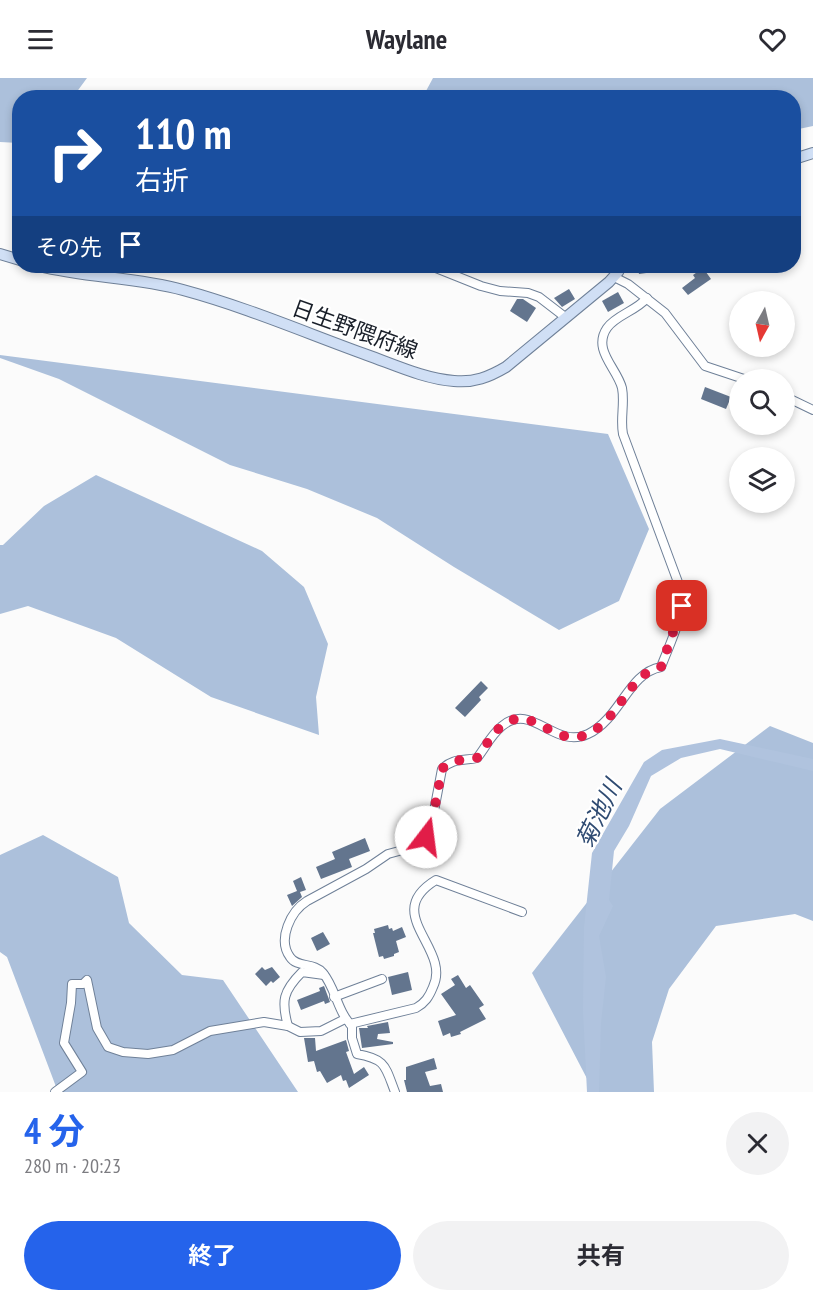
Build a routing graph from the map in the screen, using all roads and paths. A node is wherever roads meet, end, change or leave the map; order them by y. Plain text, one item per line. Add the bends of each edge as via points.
1 (74, 273) edge
2 (449, 273) edge
3 (617, 273) edge
4 (614, 277) junction
5 (647, 298) junction
6 (565, 317) junction
7 (729, 374) edge
8 (795, 401) edge
9 (813, 410) edge
10 (522, 912) dead end
11 (324, 975) junction
12 (382, 979) dead end
13 (334, 997) junction
14 (348, 1022) junction
15 (288, 1026) junction
16 (55, 1092) edge
17 (395, 1092) edge

1 - 6 main road, 日生野隈府線 via 210,297 411,371 453,381 491,376
2 - 6 street via 500,291 539,297
3 - 4 main road, 日生野隈府線
4 - 5 street
4 - 6 main road, 日生野隈府線
5 - 7 street via 665,313 705,366
5 - 11 street via 606,329 602,344 622,387 623,434 682,592 679,619 661,667 640,677 600,728 584,736 553,734 535,722 516,719 503,725 486,742 477,758 447,763 442,769 426,837 419,844 388,854 300,905 287,924 284,937 290,957 314,966
8 - 9 street
10 - 14 street via 436,880 425,886 414,909 436,971 436,983 429,996 416,1008
11 - 13 street
11 - 15 street via 302,972 294,981 283,1001
12 - 13 street
13 - 14 street
14 - 15 street via 321,1031 300,1032
14 - 17 street via 357,1054 381,1061
15 - 16 street via 264,1022 210,1030 174,1050 123,1052 108,1047 97,1028 87,980 72,984 64,1043 82,1072

